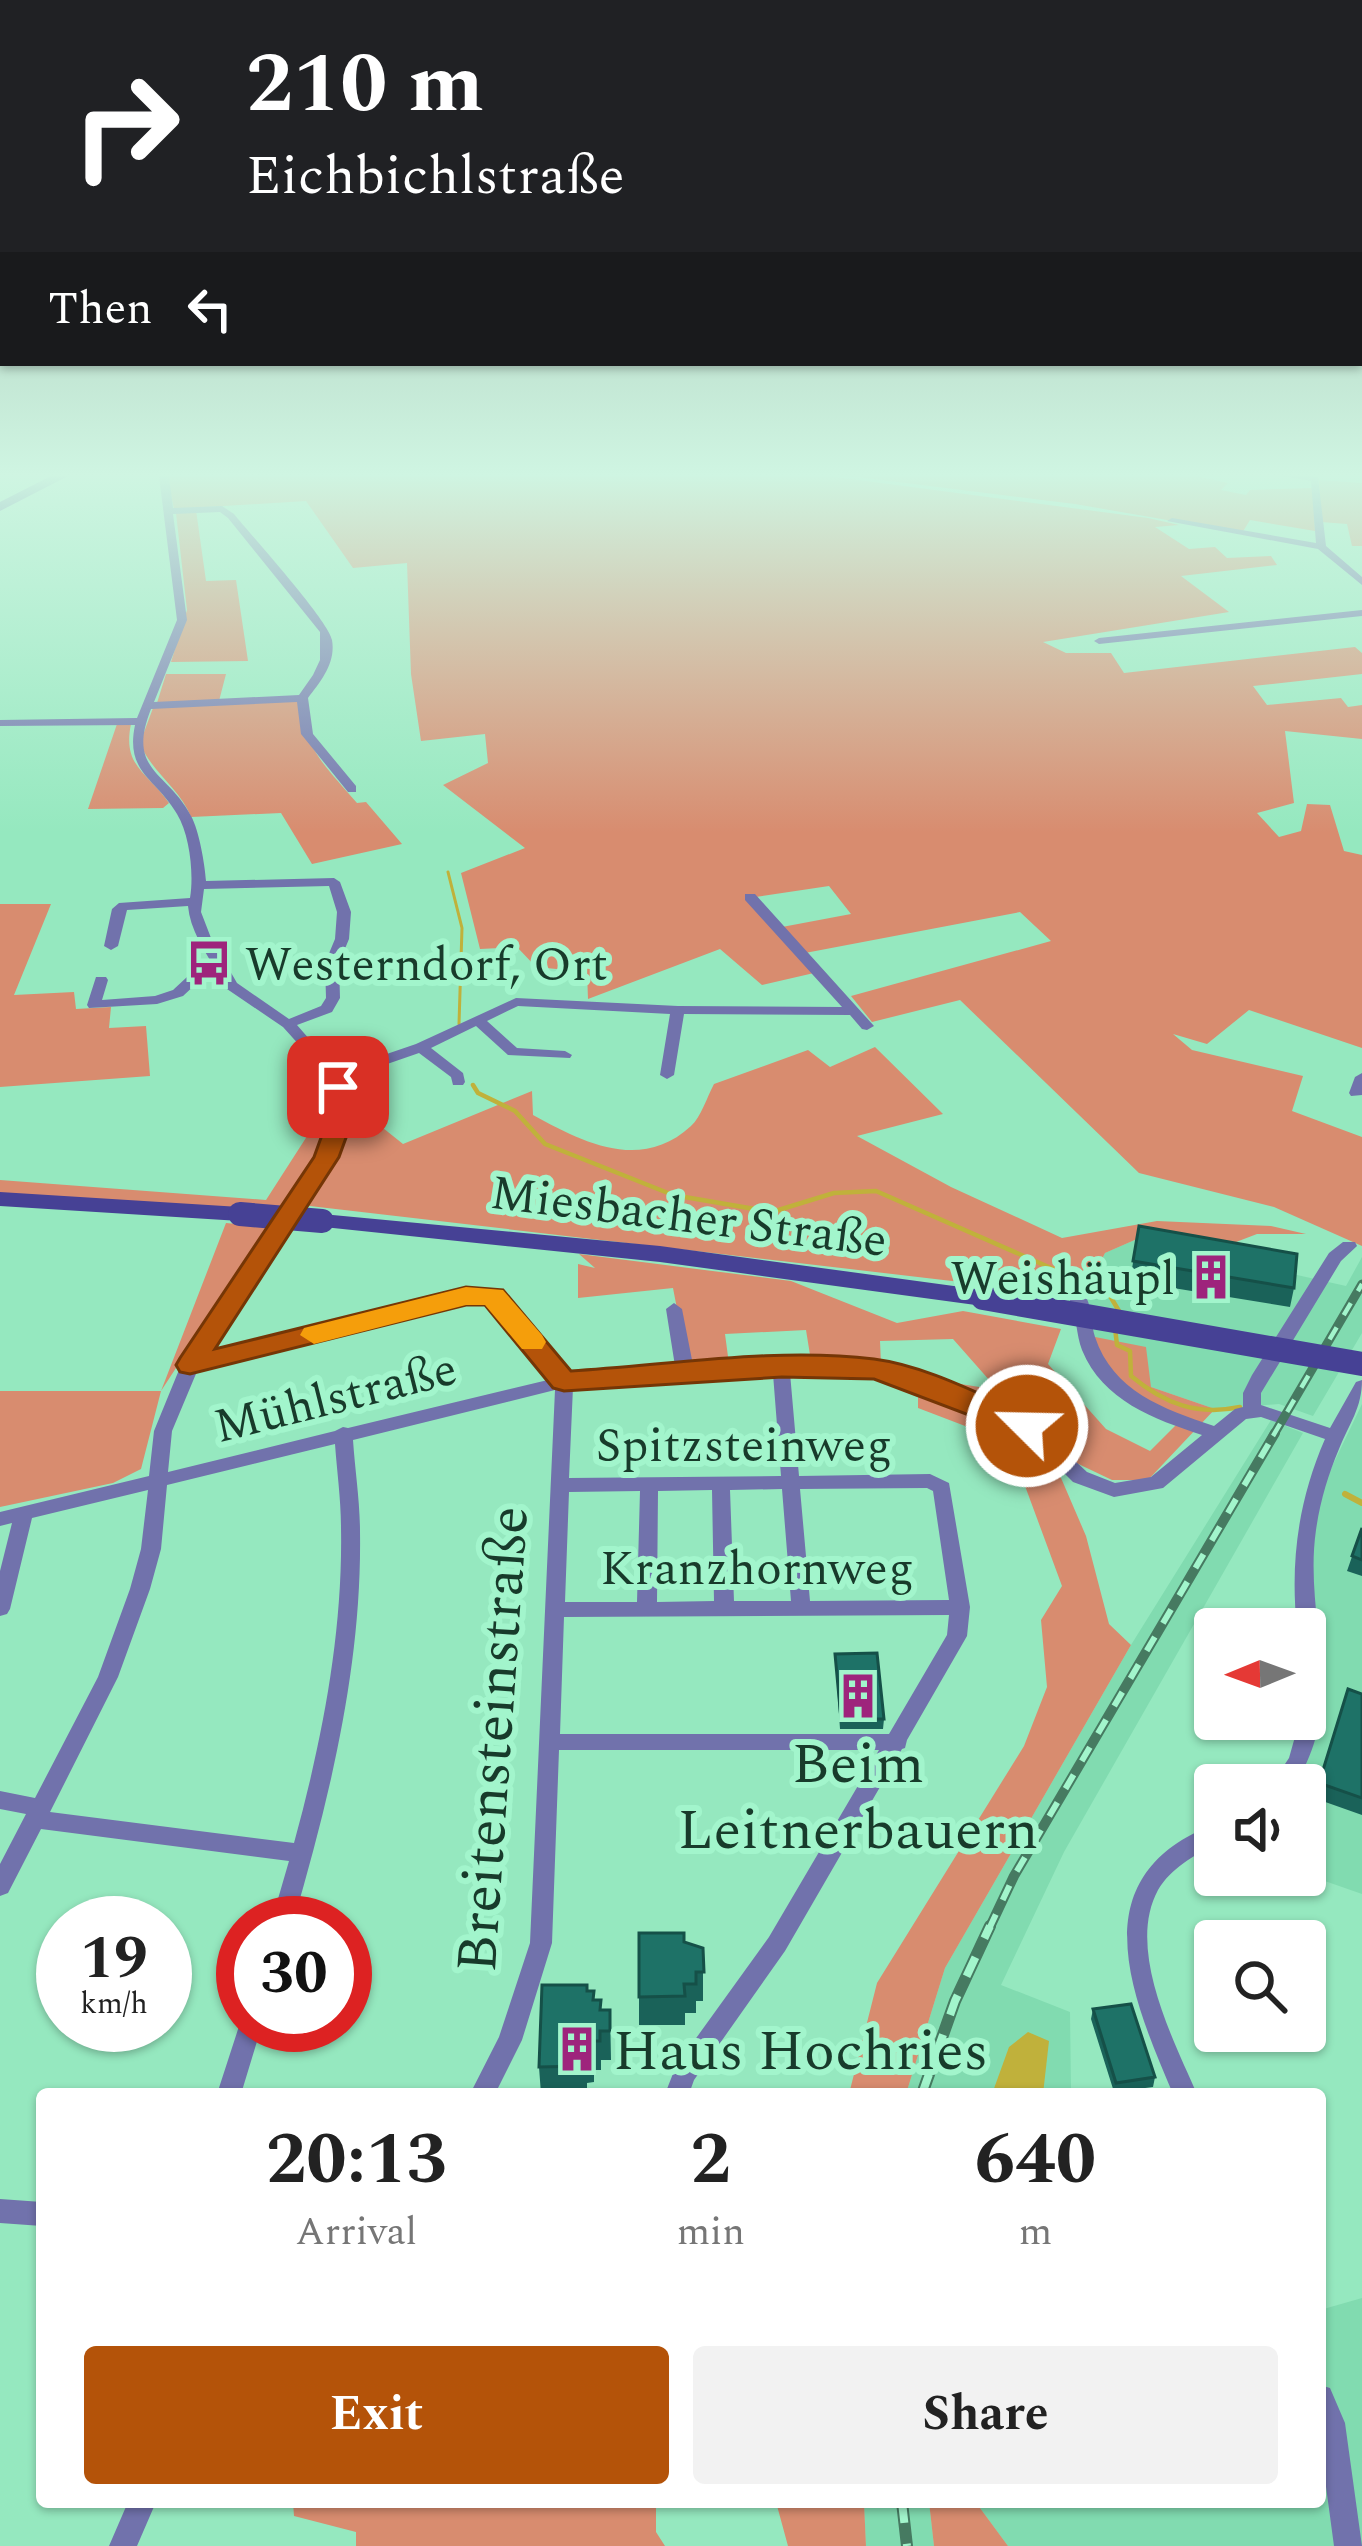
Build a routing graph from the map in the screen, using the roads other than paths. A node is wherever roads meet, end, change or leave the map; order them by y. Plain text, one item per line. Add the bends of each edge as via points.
1 (179, 595) edge
2 (295, 595) edge
3 (1362, 613) edge
4 (1099, 640) dead end
5 (302, 698) junction
6 (150, 706) junction
7 (141, 721) junction
8 (0, 723) edge
9 (352, 789) dead end
10 (200, 885) junction
11 (750, 896) dead end
12 (194, 902) junction
13 (111, 946) dead end
14 (223, 972) junction
15 (100, 980) dead end
16 (678, 1010) junction
17 (853, 1011) junction
18 (477, 1019) junction
19 (288, 1024) junction
20 (867, 1026) dead end
21 (421, 1048) junction
22 (565, 1055) dead end
23 (667, 1075) dead end
24 (334, 1077) junction
25 (458, 1082) dead end
26 (0, 1199) edge
27 (1348, 1246) dead end
28 (1062, 1280) dead end
29 (674, 1309) dead end
30 (1362, 1364) edge
31 (190, 1365) junction
32 (782, 1367) junction
33 (685, 1371) junction
34 (564, 1382) junction
35 (1362, 1387) edge
36 (1252, 1410) junction
37 (1213, 1432) junction
38 (343, 1433) junction
39 (1333, 1435) junction
40 (154, 1481) junction
41 (649, 1484) junction
42 (721, 1484) junction
43 (794, 1484) junction
44 (560, 1485) junction
45 (24, 1514) junction
46 (0, 1519) edge
47 (960, 1607) junction
48 (801, 1608) junction
49 (0, 1609) edge
50 (724, 1609) junction
51 (554, 1610) junction
52 (647, 1610) junction
53 (549, 1742) junction
54 (898, 1742) junction
55 (1292, 1764) edge
56 (0, 1800) edge
57 (38, 1814) junction
58 (1194, 1845) edge
59 (303, 1853) junction
60 (0, 1886) edge
61 (290, 1896) edge
62 (242, 2052) edge
63 (231, 2088) edge
64 (485, 2088) edge
65 (679, 2088) edge
66 (1184, 2088) edge
67 (0, 2211) edge
68 (36, 2214) edge
69 (1326, 2412) edge
70 (139, 2508) edge
71 (123, 2546) edge
72 (1348, 2546) edge

1 - 6 street via 182,620
2 - 5 street via 325,632 327,659
3 - 4 street
5 - 6 street
5 - 9 street via 307,734
6 - 7 street
7 - 8 street
7 - 10 street via 137,754 182,808
10 - 12 street
10 - 19 street via 334,882 344,912 333,998 327,1009
11 - 17 street
12 - 13 street via 124,906
12 - 14 street
14 - 15 street via 157,1000 94,1005
14 - 19 street via 238,992
16 - 17 street
16 - 18 street via 516,1002
16 - 23 street
17 - 20 street
18 - 21 street
18 - 22 street via 513,1052
19 - 24 street
21 - 24 street
21 - 25 street
24 - 31 street via 341,1105 326,1157
26 - 30 main road, Miesbacher Straße, bridge via 660,1254 983,1298
27 - 36 street via 1261,1375
28 - 37 street via 1079,1298 1082,1335 1109,1381 1163,1416
29 - 33 street
31 - 34 street via 493,1296
31 - 40 street via 163,1431
32 - 33 street, Mühlstraße
32 - 37 street, Mühlstraße via 902,1376 1027,1426 1080,1477 1114,1490 1156,1483
32 - 43 street
33 - 34 street, Mühlstraße
34 - 38 street, Mühlstraße
34 - 44 street, Breitensteinstraße
35 - 39 street
36 - 37 street, Mühlstraße
36 - 39 street
38 - 40 street, Mühlstraße
38 - 59 street via 351,1534 341,1680
39 - 55 street via 1310,1505 1303,1579 1314,1694 1311,1727
40 - 45 street, Mühlstraße
40 - 57 street via 140,1589 108,1677
41 - 42 street, Spitzsteinweg
41 - 44 street, Spitzsteinweg
41 - 52 street
42 - 43 street, Spitzsteinweg
42 - 50 street
43 - 47 street, Spitzsteinweg via 930,1481 942,1488
43 - 48 street
44 - 51 street, Breitensteinstraße
45 - 46 street, Mühlstraße
45 - 49 street
47 - 48 street, Kranzhornweg
47 - 54 street via 957,1636
48 - 50 street, Kranzhornweg
50 - 52 street, Kranzhornweg
51 - 52 street, Kranzhornweg
51 - 53 street, Breitensteinstraße
53 - 54 street
53 - 64 street, Breitensteinstraße via 541,1942 524,2004
54 - 65 street
56 - 57 street
57 - 59 street
57 - 60 street
58 - 66 street via 1156,1876 1137,1923 1142,1977
59 - 61 street
62 - 63 street
67 - 68 street
69 - 72 street
70 - 71 street

